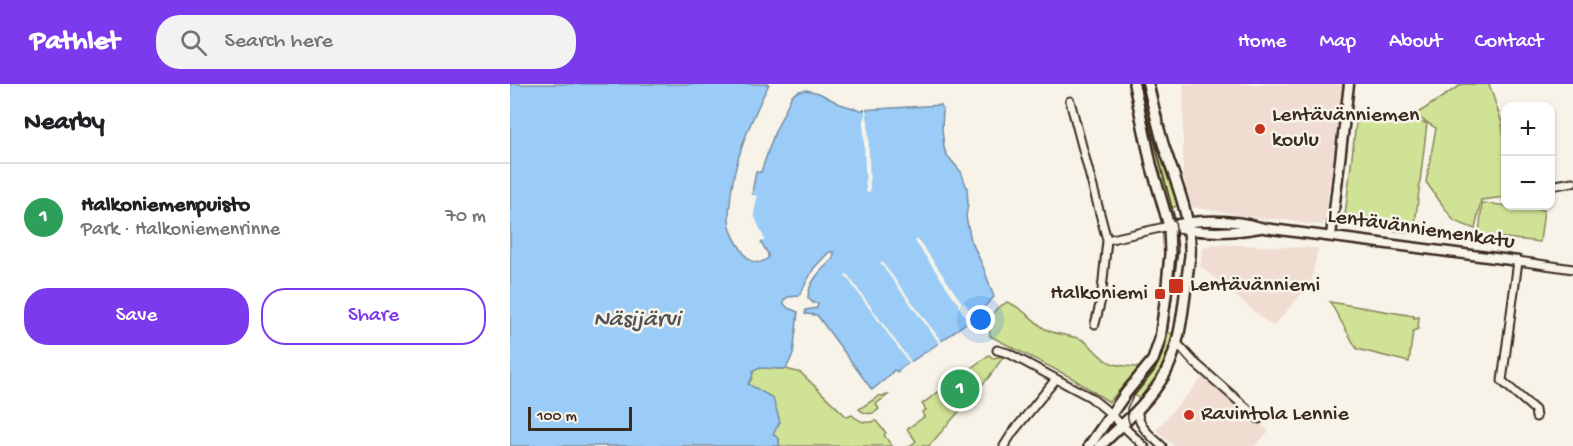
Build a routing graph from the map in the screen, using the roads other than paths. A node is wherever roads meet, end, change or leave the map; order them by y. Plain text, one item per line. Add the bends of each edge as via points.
1 (1134, 84) edge
2 (1148, 84) edge
3 (1349, 84) edge
4 (1070, 101) dead end
5 (1573, 182) edge
6 (1555, 185) edge
7 (1169, 225) junction
8 (1188, 226) junction
9 (1331, 236) junction
10 (1107, 240) junction
11 (1518, 261) junction
12 (1573, 269) edge
13 (1095, 324) dead end
14 (1177, 343) junction
15 (997, 350) dead end
16 (1056, 379) junction
17 (1138, 409) junction
18 (1111, 415) junction
19 (1536, 417) dead end
20 (1259, 419) dead end
21 (1121, 425) junction
22 (1004, 446) edge
23 (1089, 446) edge
24 (1100, 446) edge
25 (1144, 446) edge
26 (1162, 446) edge

1 - 7 main road
2 - 8 main road
3 - 9 street
4 - 10 street
5 - 6 street
7 - 8 street, Lentävänniemenkatu
7 - 10 street
7 - 18 main road via 1170,254 1157,351
8 - 9 street, Lentävänniemenkatu via 1247,231 1264,228
8 - 14 main road via 1190,256
9 - 11 street, Lentävänniemenkatu
10 - 13 street
11 - 12 street, Lentävänniemenkatu
11 - 19 street via 1502,381 1535,410
14 - 17 main road via 1165,375
14 - 20 street
15 - 16 street
16 - 18 street via 1090,397
16 - 22 street
17 - 21 main road
17 - 26 street via 1139,421
18 - 21 street
18 - 23 main road
21 - 24 main road
21 - 25 street

